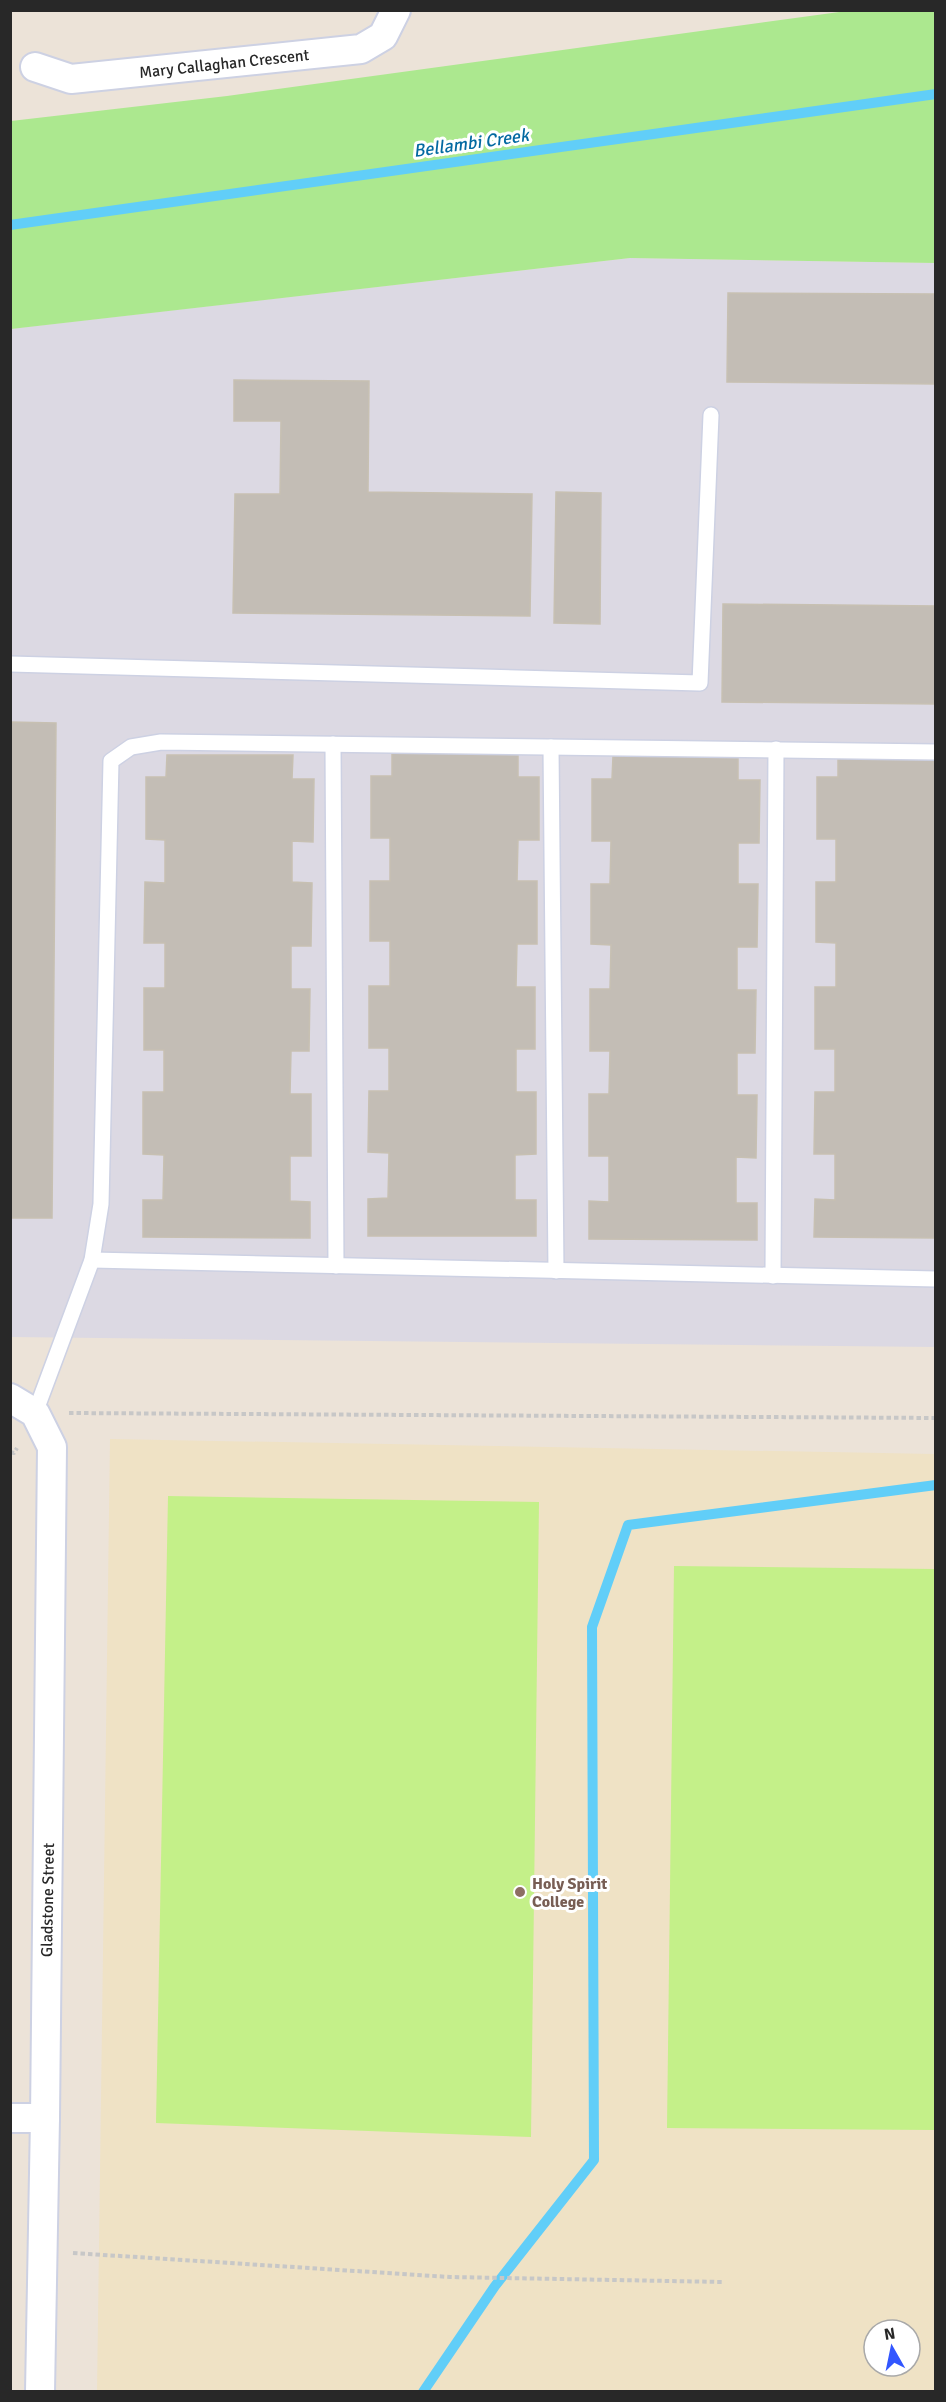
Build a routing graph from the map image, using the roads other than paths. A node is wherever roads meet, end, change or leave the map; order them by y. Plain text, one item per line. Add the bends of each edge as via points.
1 (396, 10) edge
2 (35, 67) dead end
3 (711, 415) dead end
4 (10, 664) edge
5 (333, 744) junction
6 (552, 747) junction
7 (776, 749) junction
8 (936, 752) edge
9 (92, 1260) junction
10 (336, 1266) junction
11 (556, 1271) junction
12 (773, 1276) junction
13 (936, 1278) edge
14 (10, 1398) edge
15 (35, 1413) junction
16 (10, 2118) edge
17 (45, 2118) junction
18 (40, 2391) edge

1 - 2 street, Mary Callaghan Crescent via 383,36 361,49 71,79
3 - 4 lane via 700,683
5 - 6 lane
5 - 9 lane via 161,742 131,747 111,761 101,1204
5 - 10 lane
6 - 7 lane
6 - 11 lane
7 - 8 lane
7 - 12 lane
9 - 10 lane
9 - 15 lane
10 - 11 lane
11 - 12 lane
12 - 13 lane
14 - 15 street
15 - 17 street, Gladstone Street via 52,1447
16 - 17 street
17 - 18 street, Gladstone Street

